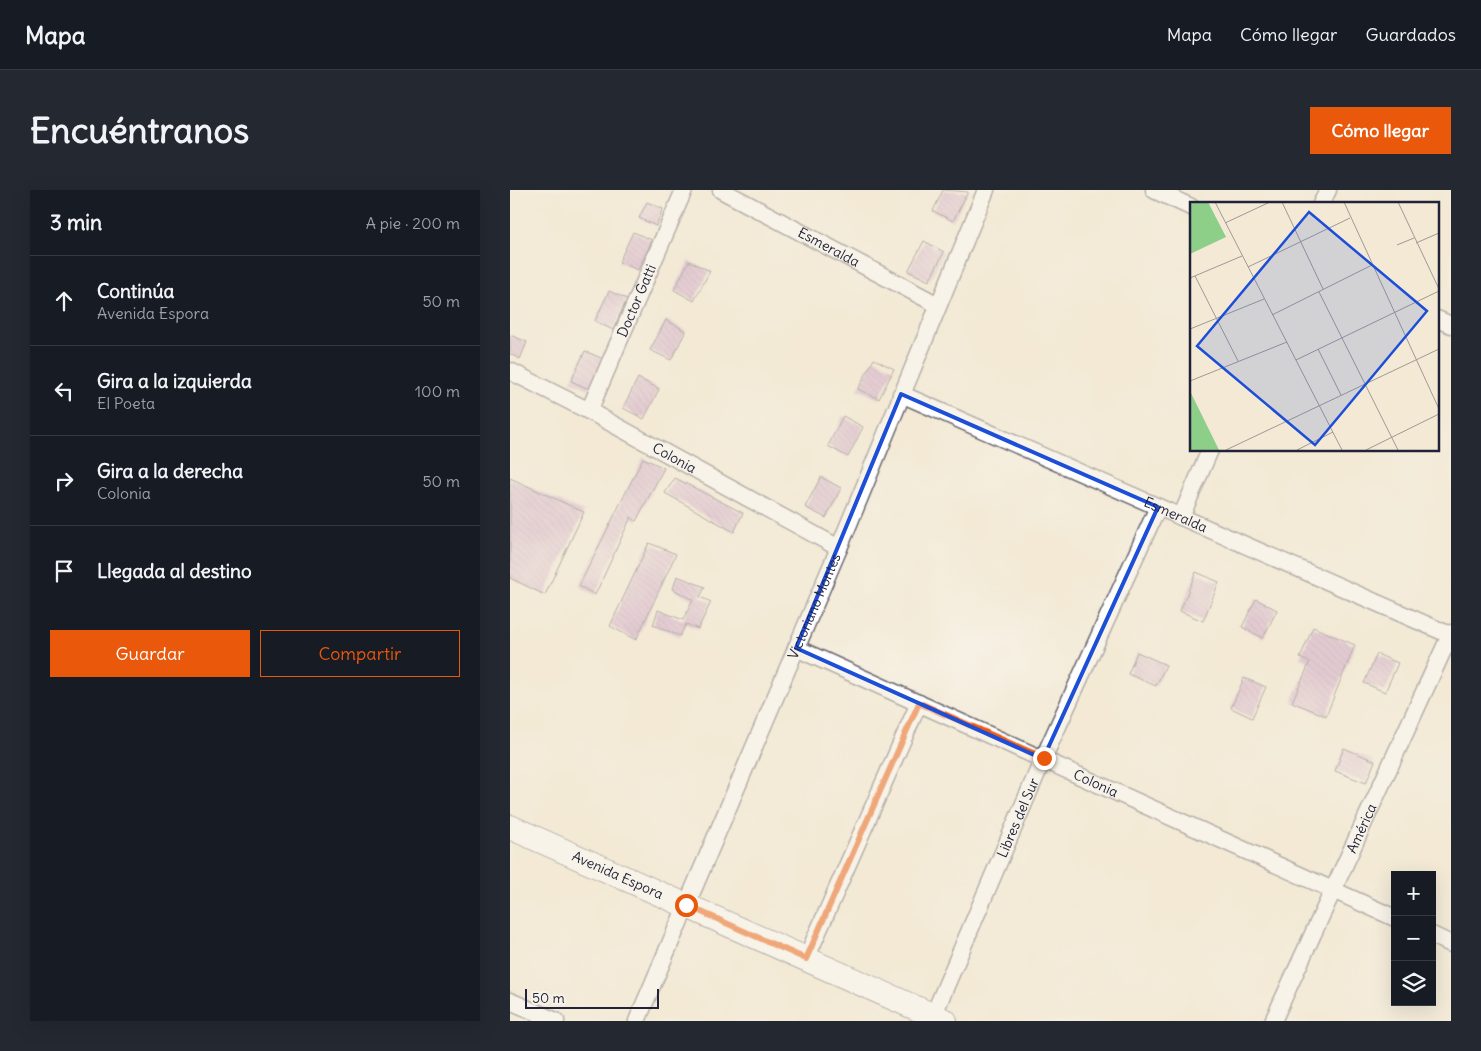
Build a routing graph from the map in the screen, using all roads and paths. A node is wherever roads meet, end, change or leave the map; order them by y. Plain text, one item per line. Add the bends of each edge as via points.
1 (684, 190) edge
2 (721, 190) edge
3 (986, 190) edge
4 (1154, 190) edge
5 (1328, 190) edge
6 (1322, 202) edge
7 (1190, 207) edge
8 (938, 305) junction
9 (1438, 318) edge
10 (1451, 325) edge
11 (510, 371) edge
12 (902, 394) junction
13 (589, 411) junction
14 (1210, 451) edge
15 (1158, 507) junction
16 (1181, 517) junction
17 (838, 548) junction
18 (1450, 634) edge
19 (796, 648) junction
20 (919, 703) junction
21 (1044, 758) junction
22 (510, 827) edge
23 (1334, 890) junction
24 (686, 905) junction
25 (1391, 916) edge
26 (1436, 937) edge
27 (1451, 944) edge
28 (806, 959) junction
29 (510, 1001) edge
30 (936, 1019) edge
31 (556, 1021) edge
32 (637, 1021) edge
33 (1273, 1021) edge

1 - 13 street, Doctor Gatti
2 - 8 street, Esmeralda
3 - 8 street, Victoriano Montes
4 - 7 street
5 - 6 street
8 - 12 street, Victoriano Montes
9 - 10 street
11 - 13 street, Colonia
12 - 15 street, Esmeralda
12 - 17 street, Victoriano Montes
13 - 17 street, Colonia
14 - 16 street
15 - 16 street, Esmeralda
15 - 21 street, Libres del Sur
16 - 18 street, Esmeralda
17 - 19 street, Victoriano Montes
18 - 23 street, América
19 - 20 street, Colonia
19 - 24 street, Victoriano Montes
20 - 21 street, Colonia
20 - 28 street
21 - 23 street, Colonia
21 - 30 street, Libres del Sur
22 - 24 main road, Avenida Espora
23 - 25 street, Colonia
23 - 33 street, América
24 - 28 main road, Avenida Espora
24 - 32 street, Victoriano Montes
26 - 27 street
28 - 30 main road, Avenida Espora
29 - 31 street

